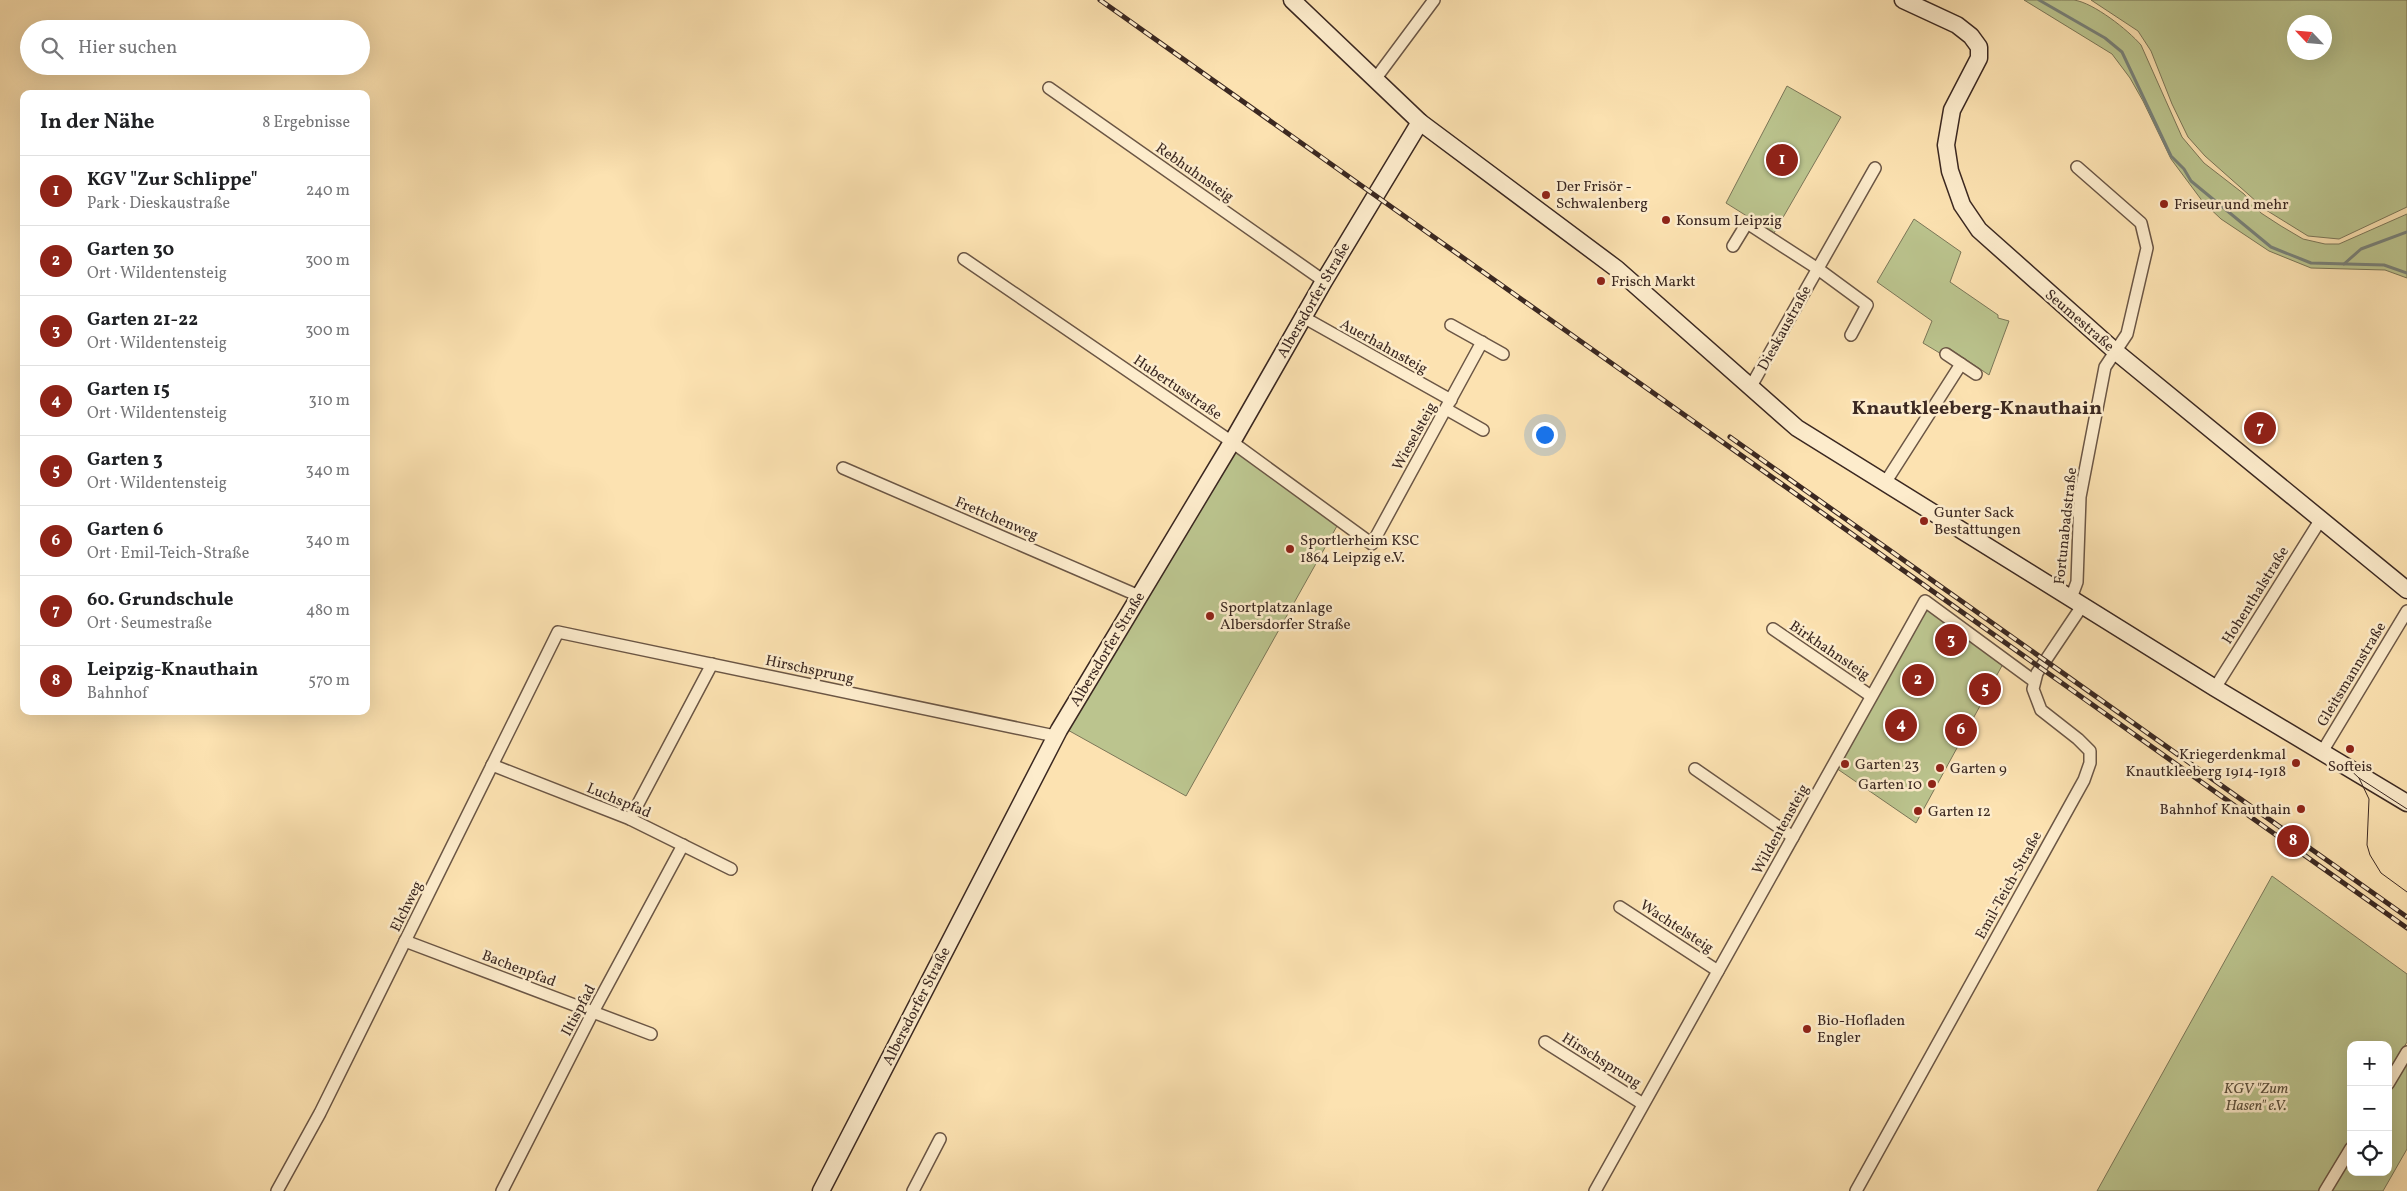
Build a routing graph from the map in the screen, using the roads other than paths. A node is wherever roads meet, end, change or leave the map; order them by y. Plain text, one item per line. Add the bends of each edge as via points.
1 (1292, 0) edge
2 (1434, 0) edge
3 (1903, 0) edge
4 (1376, 78) junction
5 (1049, 88) dead end
6 (1420, 122) junction
7 (2077, 167) dead end
8 (1875, 168) dead end
9 (1733, 246) dead end
10 (964, 259) dead end
11 (1818, 269) junction
12 (1324, 281) junction
13 (1303, 317) junction
14 (1451, 325) dead end
15 (1851, 335) dead end
16 (1482, 342) junction
17 (2116, 351) junction
18 (1503, 354) dead end
19 (1946, 354) dead end
20 (1961, 364) junction
21 (1976, 374) dead end
22 (1750, 388) junction
23 (1448, 404) junction
24 (1483, 430) dead end
25 (1232, 442) junction
26 (843, 468) dead end
27 (1885, 483) junction
28 (2321, 519) junction
29 (1372, 544) joint
30 (2407, 590) edge
31 (1139, 596) junction
32 (2077, 602) junction
33 (2407, 611) edge
34 (1773, 629) dead end
35 (558, 632) joint
36 (712, 664) junction
37 (2034, 681) junction
38 (2215, 688) junction
39 (1871, 696) junction
40 (1056, 736) junction
41 (2322, 752) junction
42 (492, 765) junction
43 (1695, 769) dead end
44 (2407, 803) edge
45 (630, 819) junction
46 (1793, 837) junction
47 (683, 845) junction
48 (730, 869) dead end
49 (1620, 906) dead end
50 (406, 942) junction
51 (1718, 971) junction
52 (592, 1012) junction
53 (651, 1034) dead end
54 (1545, 1042) dead end
55 (2407, 1052) edge
56 (2392, 1077) edge
57 (1643, 1104) junction
58 (940, 1139) dead end
59 (2347, 1155) edge
60 (276, 1191) edge
61 (502, 1191) edge
62 (821, 1191) edge
63 (913, 1191) edge
64 (1595, 1191) edge
65 (1856, 1191) edge
66 (2325, 1191) edge

1 - 4 street
2 - 4 street
3 - 17 street, Seumestraße via 1957,25 1979,47 1979,58 1952,110 1946,145 1950,171 1969,218 2002,252
4 - 6 street
5 - 12 street, Rebhuhnsteig
6 - 12 street, Albersdorfer Straße
6 - 22 street via 1617,269
7 - 17 street, Fortunabadstraße via 2141,223 2145,233 2147,248 2127,334
8 - 11 street, Dieskaustraße
9 - 11 street, Dieskaustraße via 1747,223
10 - 25 street, Hubertusstraße
11 - 15 street, Dieskaustraße via 1867,305
11 - 22 street, Dieskaustraße
12 - 13 street, Albersdorfer Straße
13 - 23 street, Auerhahnsteig
13 - 25 street, Albersdorfer Straße
14 - 16 street
16 - 18 street
16 - 23 street, Wieselsteig
17 - 28 street, Seumestraße
17 - 32 street, Fortunabadstraße via 2105,367 2080,497
19 - 20 street
20 - 21 street
20 - 27 street
22 - 27 street via 1797,428
23 - 24 street, Auerhahnsteig
23 - 29 street, Wieselsteig
25 - 29 street, Hubertusstraße
25 - 31 street, Albersdorfer Straße
26 - 31 street, Frettchenweg
27 - 32 street
28 - 30 street, Seumestraße
28 - 38 street, Hohenthalstraße
31 - 40 street, Albersdorfer Straße
32 - 37 street
32 - 38 street
33 - 41 street, Gleitsmannstraße
34 - 39 street, Birkhahnsteig
35 - 36 street, Hirschsprung
35 - 42 street, Elchweg
36 - 40 street, Hirschsprung
36 - 45 street
37 - 39 street, Wildentensteig via 1925,600
37 - 65 street, Emil-Teich-Straße via 2035,699 2041,710 2090,751 2090,763 2084,780
38 - 41 street
39 - 46 street, Wildentensteig
40 - 62 street, Albersdorfer Straße
41 - 44 street
42 - 45 street, Luchspfad
42 - 50 street, Elchweg
43 - 46 street
45 - 47 street, Luchspfad
46 - 51 street, Wildentensteig
47 - 48 street, Luchspfad
47 - 52 street, Iltispfad
49 - 51 street, Wachtelsteig
50 - 52 street, Bachenpfad
50 - 60 street, Elchweg via 320,1113
51 - 57 street, Wildentensteig
52 - 53 street, Bachenpfad
52 - 61 street, Iltispfad
54 - 57 street, Hirschsprung
55 - 56 street
57 - 64 street, Wildentensteig
58 - 63 street
59 - 66 street

